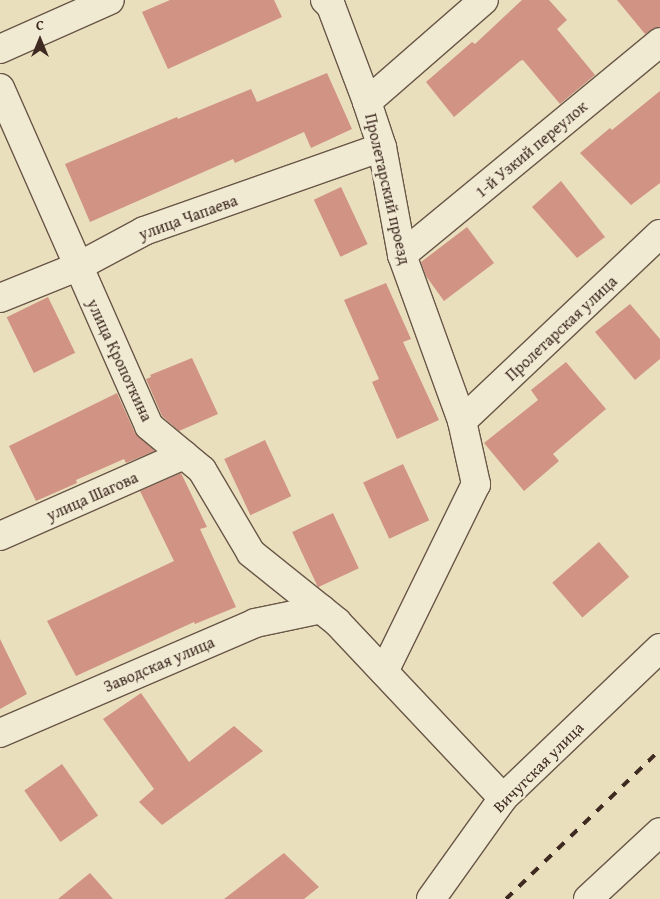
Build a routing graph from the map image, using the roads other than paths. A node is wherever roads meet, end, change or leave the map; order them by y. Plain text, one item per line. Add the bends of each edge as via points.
1 (110, 0) edge
2 (325, 0) edge
3 (484, 0) edge
4 (660, 42) edge
5 (0, 49) edge
6 (0, 88) edge
7 (367, 102) junction
8 (382, 147) junction
9 (660, 234) edge
10 (402, 255) junction
11 (77, 267) junction
12 (0, 298) edge
13 (462, 421) junction
14 (184, 455) junction
15 (0, 536) edge
16 (322, 610) junction
17 (660, 648) edge
18 (384, 672) junction
19 (0, 733) edge
20 (503, 798) junction
21 (660, 832) edge
22 (431, 899) edge
23 (588, 899) edge

1 - 5 street
2 - 7 street, Пролетарский проезд via 331,6
3 - 7 street
4 - 10 street, 1-й Узкий переулок
6 - 11 street, улица Кропоткина
7 - 8 street, Пролетарский проезд
8 - 10 street, Пролетарский проезд
8 - 11 street, улица Чапаева via 144,232
9 - 13 street, Пролетарская улица
10 - 13 street, Пролетарский проезд
11 - 12 street, улица Чапаева
11 - 14 street, улица Кропоткина via 149,426
13 - 18 street, Пролетарский проезд via 476,484
14 - 15 street, улица Шагова
14 - 16 street, улица Кропоткина via 202,470 251,553
16 - 18 street, улица Кропоткина via 338,622
16 - 19 street, Заводская улица via 255,623
17 - 20 street, Вичугская улица
18 - 20 street, улица Кропоткина
20 - 22 street, Вичугская улица
21 - 23 street

